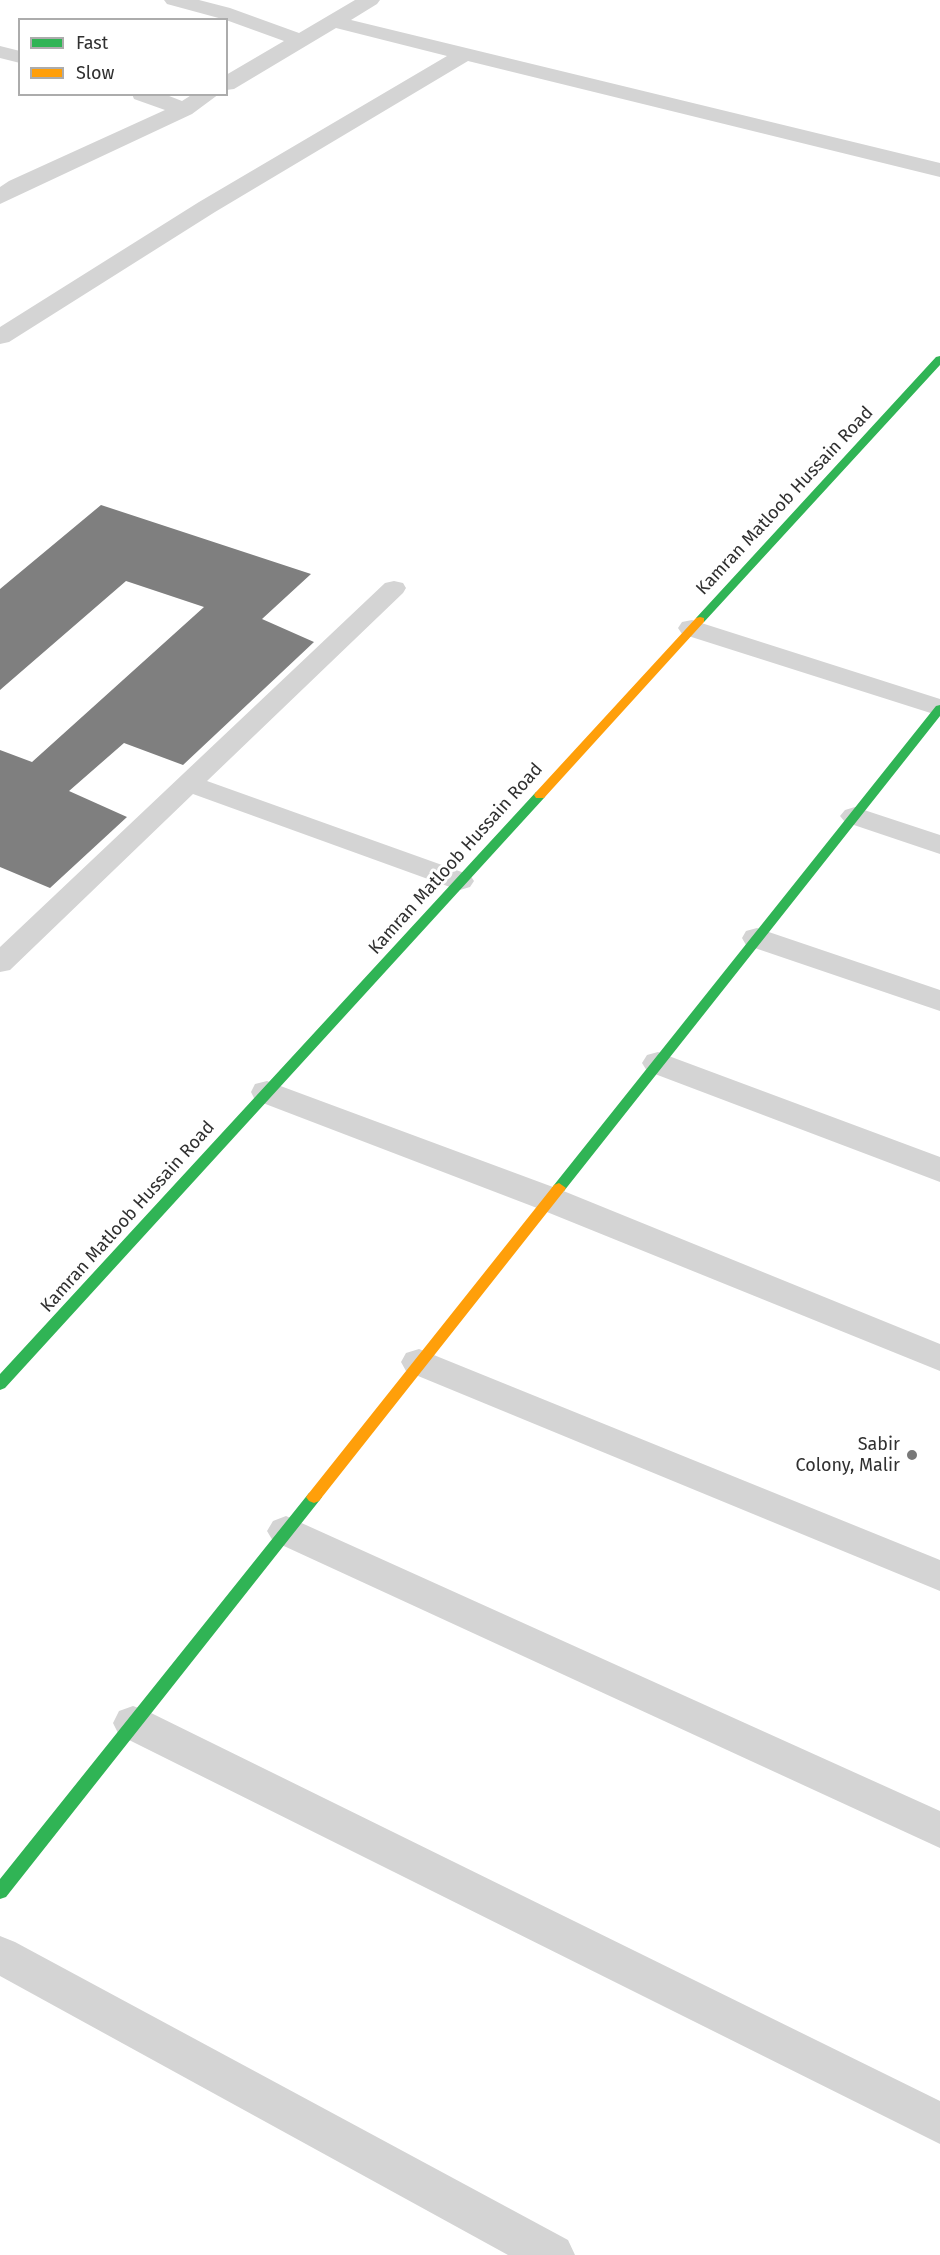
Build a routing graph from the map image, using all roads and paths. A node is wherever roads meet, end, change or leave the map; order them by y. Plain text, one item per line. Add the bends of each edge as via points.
1 (174, 0) edge
2 (370, 0) edge
3 (335, 22) junction
4 (302, 41) junction
5 (0, 52) edge
6 (465, 54) junction
7 (18, 56) edge
8 (228, 83) edge
9 (148, 96) edge
10 (206, 96) edge
11 (184, 109) junction
12 (940, 170) edge
13 (6, 187) edge
14 (0, 337) edge
15 (940, 359) edge
16 (394, 588) dead end
17 (692, 628) junction
18 (940, 708) edge
19 (187, 783) junction
20 (855, 816) junction
21 (940, 845) edge
22 (460, 881) junction
23 (758, 938) junction
24 (0, 963) edge
25 (940, 1001) edge
26 (657, 1063) junction
27 (267, 1092) junction
28 (940, 1170) edge
29 (549, 1199) junction
30 (940, 1358) edge
31 (420, 1362) junction
32 (0, 1384) edge
33 (286, 1531) junction
34 (940, 1576) edge
35 (133, 1723) junction
36 (940, 1830) edge
37 (0, 1892) edge
38 (0, 1955) edge
39 (940, 2123) edge
40 (552, 2255) edge

1 - 4 street via 223,12
2 - 3 street
3 - 4 street
3 - 6 street
4 - 8 street
5 - 7 street
6 - 12 street
6 - 14 street via 207,207
9 - 11 street
10 - 11 street
11 - 13 street
15 - 17 street, Kamran Matloob Hussain Road
16 - 19 lane
17 - 18 street
17 - 22 street, Kamran Matloob Hussain Road
18 - 20 street
19 - 22 lane
19 - 24 lane
20 - 21 street
20 - 23 street
22 - 27 street, Kamran Matloob Hussain Road
23 - 25 street
23 - 26 street
26 - 28 street
26 - 29 street
27 - 29 street
27 - 32 street, Kamran Matloob Hussain Road
29 - 30 street
29 - 31 street
31 - 33 street
31 - 34 street
33 - 35 street
33 - 36 street
35 - 37 street
35 - 39 street
38 - 40 street

